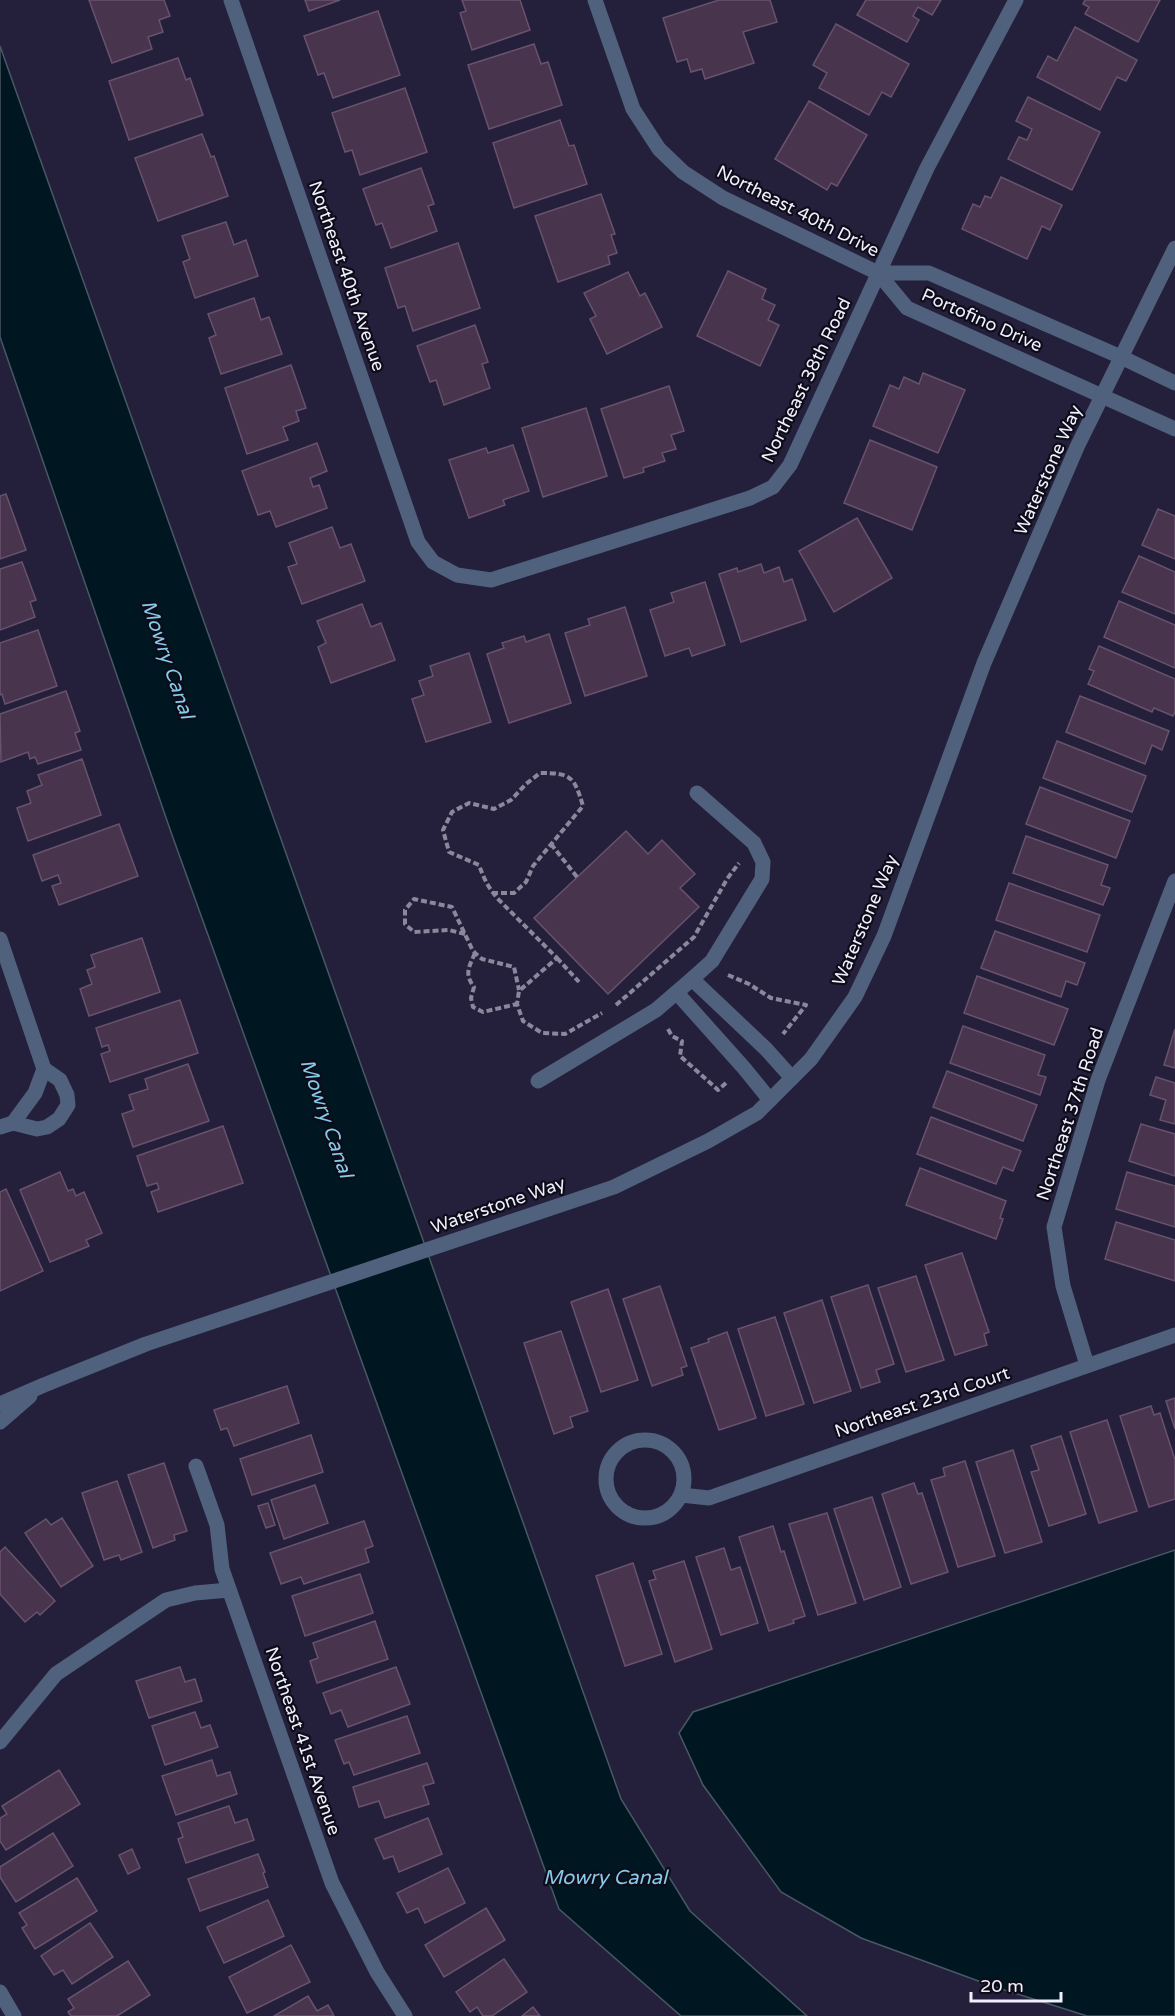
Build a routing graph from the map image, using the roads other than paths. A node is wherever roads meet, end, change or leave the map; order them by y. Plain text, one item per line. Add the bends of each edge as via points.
1 (231, 0) edge
2 (595, 0) edge
3 (1016, 0) edge
4 (1175, 248) edge
5 (878, 273) junction
6 (1121, 357) junction
7 (1175, 383) edge
8 (1102, 396) junction
9 (1175, 429) edge
10 (434, 562) joint
11 (697, 793) dead end
12 (1175, 881) edge
13 (0, 939) edge
14 (692, 979) junction
15 (677, 993) junction
16 (44, 1070) junction
17 (792, 1078) junction
18 (538, 1081) dead end
19 (770, 1100) junction
20 (7, 1125) edge
21 (1175, 1335) edge
22 (1087, 1365) junction
23 (44, 1384) junction
24 (0, 1404) edge
25 (0, 1422) edge
26 (196, 1466) dead end
27 (681, 1495) junction
28 (229, 1590) junction
29 (0, 1742) edge
30 (0, 1992) edge
31 (14, 2016) edge
32 (405, 2016) edge

1 - 10 street, Northeast 40th Avenue via 418,542
2 - 5 street, Northeast 40th Drive via 633,109 659,149 683,172 723,198
3 - 5 street, Northeast 38th Road via 927,168
4 - 6 street, Waterstone Way
5 - 6 street, Portofino Drive via 929,273
5 - 8 street, Portofino Drive via 908,308
5 - 10 street, Northeast 38th Road via 790,465 773,487 750,498 490,580 457,575
6 - 7 street, Portofino Drive
6 - 8 street, Waterstone Way
8 - 9 street, Portofino Drive
8 - 17 street, Waterstone Way via 984,663 884,936 855,997 812,1059
11 - 14 street via 754,843 763,862 762,879 712,961
12 - 22 street, Northeast 37th Road via 1098,1080 1054,1227 1064,1286
13 - 16 street
14 - 15 street
14 - 17 street
15 - 18 street via 656,1010
15 - 19 street
16 - 20 street via 35,1093
16 - 20 street via 60,1080 68,1106 47,1127
17 - 19 street, Waterstone Way
19 - 23 street, Waterstone Way via 758,1113 708,1141 614,1187 146,1344
21 - 22 street, Northeast 23rd Court
22 - 27 street, Northeast 23rd Court via 709,1498
23 - 24 street, Waterstone Way
23 - 25 street, Waterstone Way
26 - 28 street, Northeast 41st Avenue via 217,1525 222,1569
27 - 27 street via 685,1482 683,1468 667,1446 654,1440 629,1442 609,1461 606,1488 621,1511 648,1519 673,1507
28 - 29 street via 195,1593 158,1605 56,1674
28 - 32 street, Northeast 41st Avenue via 332,1883
30 - 31 street

